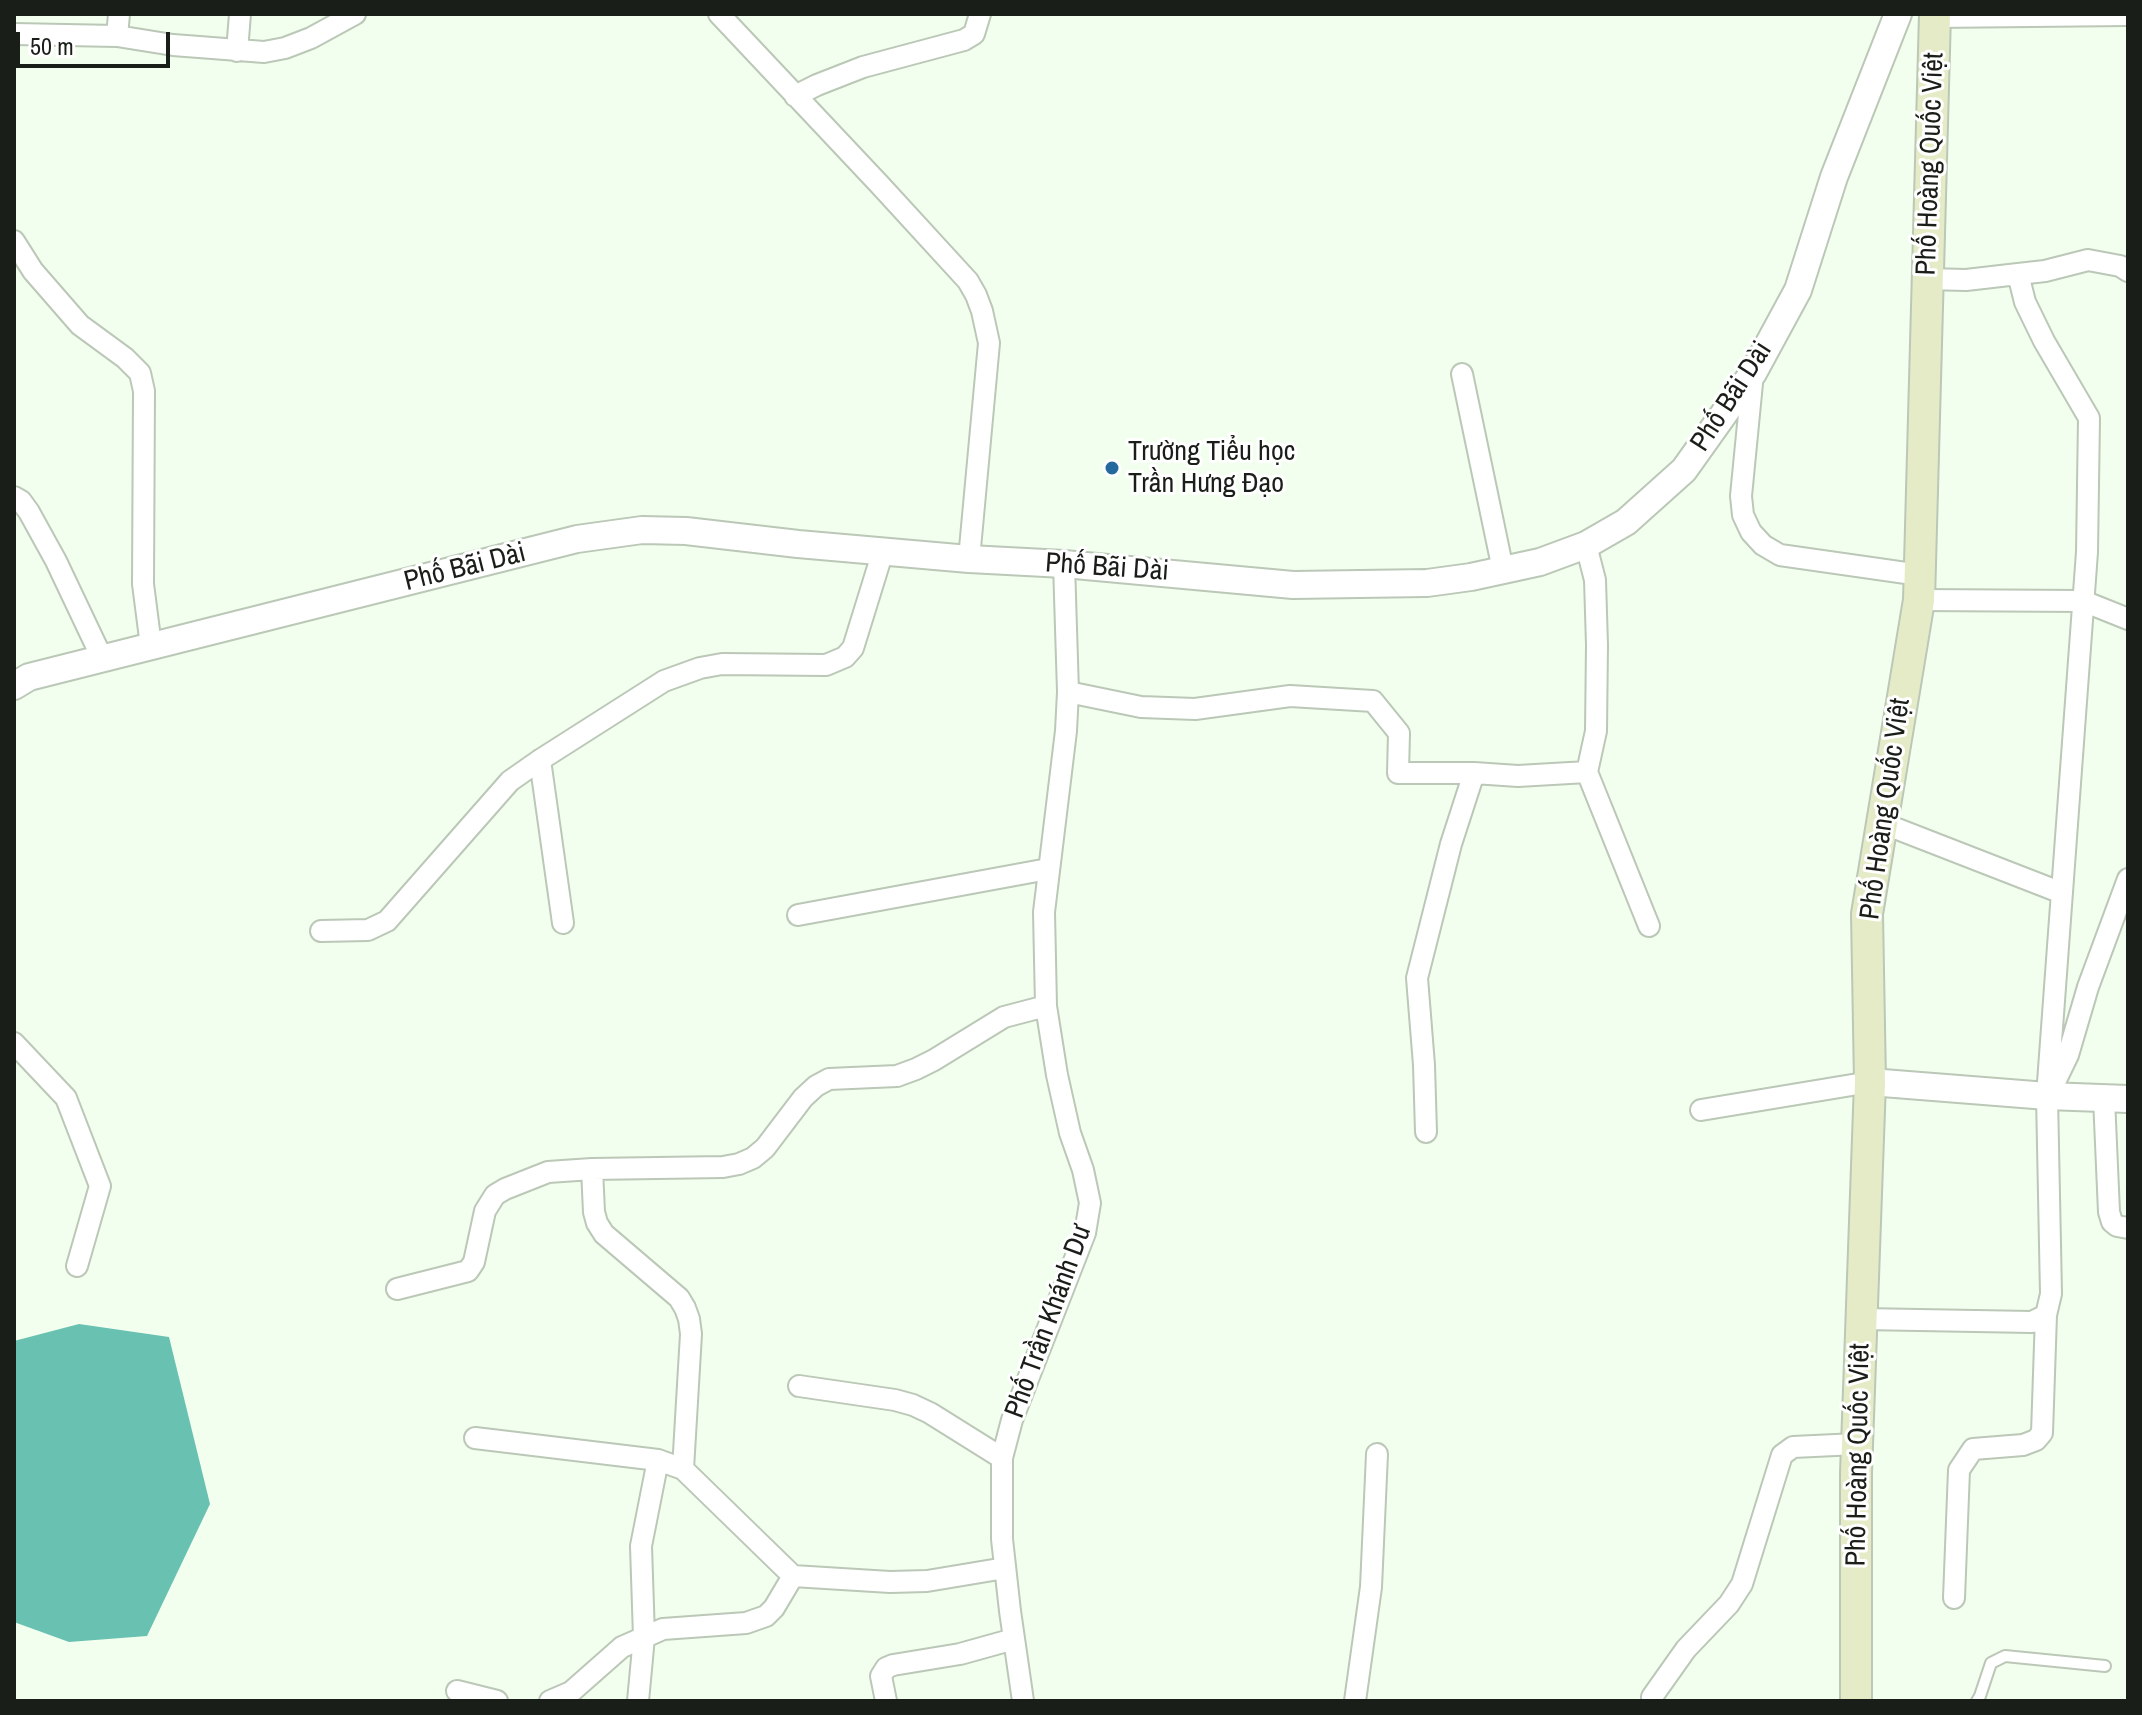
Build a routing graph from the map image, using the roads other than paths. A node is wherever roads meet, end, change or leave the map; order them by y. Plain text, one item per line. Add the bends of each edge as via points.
1 (119, 14) edge
2 (240, 14) edge
3 (355, 14) edge
4 (719, 14) edge
5 (980, 14) edge
6 (1898, 14) edge
7 (2127, 14) edge
8 (1935, 16) edge
9 (14, 34) edge
10 (117, 36) junction
11 (237, 51) junction
12 (795, 96) junction
13 (14, 241) edge
14 (2128, 271) edge
15 (2018, 274) junction
16 (1927, 279) junction
17 (1753, 373) junction
18 (1462, 374) dead end
19 (14, 497) edge
20 (1586, 545) junction
21 (883, 551) junction
22 (969, 559) junction
23 (1064, 564) junction
24 (1503, 570) junction
25 (1920, 588) junction
26 (2083, 601) junction
27 (2128, 619) edge
28 (151, 646) junction
29 (102, 658) junction
30 (14, 686) edge
31 (1068, 692) junction
32 (540, 760) junction
33 (1587, 772) junction
34 (1474, 773) junction
35 (1882, 823) junction
36 (1048, 869) junction
37 (2128, 879) edge
38 (2062, 893) junction
39 (2122, 913) edge
40 (798, 915) dead end
41 (563, 923) dead end
42 (1649, 926) dead end
43 (321, 931) dead end
44 (1046, 1006) junction
45 (14, 1043) edge
46 (1870, 1082) junction
47 (2047, 1096) junction
48 (2116, 1098) edge
49 (1701, 1110) dead end
50 (1426, 1132) dead end
51 (592, 1169) junction
52 (2128, 1228) edge
53 (77, 1266) dead end
54 (397, 1289) dead end
55 (2046, 1315) junction
56 (1862, 1319) junction
57 (799, 1386) dead end
58 (475, 1438) dead end
59 (1857, 1444) junction
60 (1377, 1454) dead end
61 (1002, 1458) junction
62 (658, 1460) junction
63 (683, 1469) junction
64 (1005, 1568) junction
65 (793, 1576) junction
66 (1954, 1598) dead end
67 (644, 1637) junction
68 (1014, 1639) junction
69 (2105, 1666) dead end
70 (457, 1691) dead end
71 (1652, 1697) dead end
72 (497, 1701) edge
73 (550, 1701) edge
74 (638, 1701) edge
75 (886, 1701) edge
76 (1023, 1701) edge
77 (1355, 1701) edge
78 (1856, 1701) edge
79 (1977, 1701) edge

1 - 10 street
2 - 11 street
3 - 11 street via 285,48
4 - 12 street
5 - 12 street via 974,34 964,40 863,67
6 - 17 street, Phố Bãi Dài via 1834,177 1798,290
7 - 8 street
8 - 16 main road, Phố Hoàng Quốc Việt
9 - 10 street
10 - 11 street
12 - 22 street via 968,281 982,311 989,343
13 - 28 street via 80,325 140,373 143,584
14 - 15 street via 2088,260
15 - 16 street
15 - 26 street via 2044,341 2089,418
16 - 25 main road, Phố Hoàng Quốc Việt
17 - 20 street, Phố Bãi Dài via 1684,470 1626,522
17 - 25 street via 1741,496 1751,532 1780,555
18 - 24 street
19 - 29 street via 29,512 56,561
20 - 24 street, Phố Bãi Dài
20 - 33 street via 1595,580 1597,645 1596,731
21 - 22 street, Phố Bãi Dài
21 - 28 street, Phố Bãi Dài via 686,531 609,534
21 - 32 street via 853,648 845,657 826,665 700,668 664,681
22 - 23 street, Phố Bãi Dài
23 - 24 street, Phố Bãi Dài via 1293,585 1427,583
23 - 31 street, Phố Trần Khánh Dư
25 - 26 street
25 - 35 main road, Phố Hoàng Quốc Việt
26 - 27 street
26 - 38 street
28 - 29 street, Phố Bãi Dài
29 - 30 street, Phố Bãi Dài via 29,677
31 - 34 street via 1141,707 1195,709 1290,696 1373,701 1399,733 1398,773
31 - 36 street, Phố Trần Khánh Dư
32 - 41 street
32 - 43 street via 510,781 387,921 368,930
33 - 34 street
33 - 42 street
34 - 50 street via 1417,978
35 - 38 street
35 - 46 main road, Phố Hoàng Quốc Việt via 1867,914
36 - 40 street
36 - 44 street, Phố Trần Khánh Dư
37 - 39 street
38 - 47 street
39 - 47 street
44 - 51 street via 1004,1017 916,1069 888,1077 829,1079 803,1098 765,1148 739,1164
44 - 61 street, Phố Trần Khánh Dư via 1060,1089 1090,1203 1085,1233
45 - 53 street via 66,1098 100,1186
46 - 47 street
46 - 49 street
46 - 56 main road, Phố Hoàng Quốc Việt
47 - 48 street
47 - 55 street via 2051,1294
48 - 52 street via 2110,1218
51 - 54 street via 548,1172 495,1195 485,1211 468,1271
51 - 63 street via 594,1212 604,1234 679,1298 689,1319
55 - 56 street via 2032,1322
55 - 66 street via 2042,1433 2023,1445 1973,1449 1959,1470
56 - 59 main road, Phố Hoàng Quốc Việt
57 - 61 street via 913,1405
58 - 62 street
59 - 71 street via 1793,1447 1782,1455 1742,1584
59 - 78 main road, Phố Hoàng Quốc Việt
60 - 77 street via 1371,1587
61 - 64 street, Phố Trần Khánh Dư
62 - 63 street
62 - 67 street via 641,1546
63 - 65 street
64 - 65 street via 927,1581
64 - 68 street, Phố Trần Khánh Dư
65 - 67 street via 774,1608 757,1620 663,1629
67 - 73 street via 622,1647 571,1692
67 - 74 street
68 - 75 street via 886,1668 881,1676
68 - 76 street, Phố Trần Khánh Dư
69 - 79 lane via 2005,1656 1991,1663
70 - 72 street

